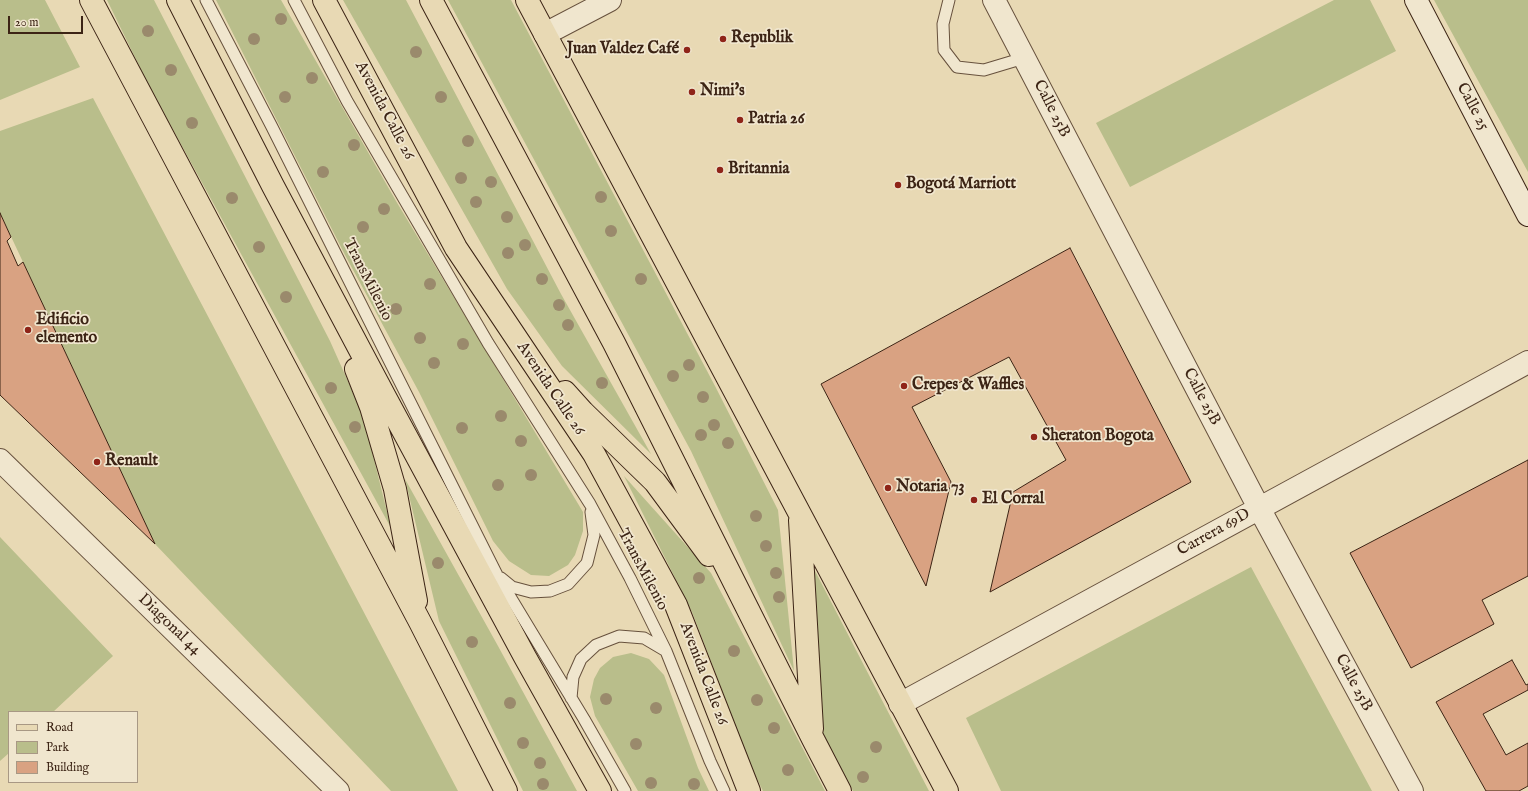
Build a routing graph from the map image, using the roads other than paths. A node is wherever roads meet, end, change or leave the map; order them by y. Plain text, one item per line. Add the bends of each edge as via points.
1 (91, 0) edge
2 (178, 0) edge
3 (206, 0) edge
4 (294, 0) edge
5 (324, 0) edge
6 (431, 0) edge
7 (527, 0) edge
8 (610, 0) edge
9 (949, 0) edge
10 (994, 0) edge
11 (1416, 0) edge
12 (545, 34) junction
13 (1024, 58) junction
14 (1528, 215) edge
15 (321, 276) junction
16 (517, 339) junction
17 (1528, 362) edge
18 (0, 460) edge
19 (590, 504) junction
20 (1259, 508) junction
21 (799, 513) junction
22 (497, 575) junction
23 (744, 600) junction
24 (420, 622) junction
25 (666, 650) junction
26 (571, 698) junction
27 (900, 704) junction
28 (813, 739) junction
29 (338, 791) edge
30 (506, 791) edge
31 (600, 791) edge
32 (625, 791) edge
33 (724, 791) edge
34 (749, 791) edge
35 (840, 791) edge
36 (947, 791) edge
37 (1412, 791) edge

1 - 24 main road
2 - 15 main road
3 - 22 lane, TransMilenio
4 - 19 lane, TransMilenio via 347,101 480,329
5 - 16 main road, Avenida Calle 26 via 456,248
6 - 23 main road via 614,342
7 - 12 main road
8 - 12 street
9 - 13 lane via 943,24 944,50 957,67 984,70
10 - 13 street, Calle 25B
11 - 14 street, Calle 25
12 - 21 main road
13 - 20 street, Calle 25B
15 - 24 main road via 371,406 392,482
15 - 31 main road via 525,657
16 - 23 main road via 583,412 655,482
16 - 34 main road, Avenida Calle 26 via 594,454 676,605
17 - 20 street, Carrera 69D
18 - 29 street, Diagonal 44
19 - 22 lane, TransMilenio via 594,535 588,563 568,584 550,591 531,592 512,586
19 - 25 lane, TransMilenio
20 - 27 street, Carrera 69D
20 - 37 street, Calle 25B
21 - 27 main road
21 - 28 main road
22 - 26 lane, TransMilenio
23 - 28 main road
24 - 30 main road
25 - 26 lane via 644,638 619,636 596,645 582,659 573,678
25 - 33 lane, TransMilenio
26 - 32 lane, TransMilenio
27 - 36 main road
28 - 35 main road

